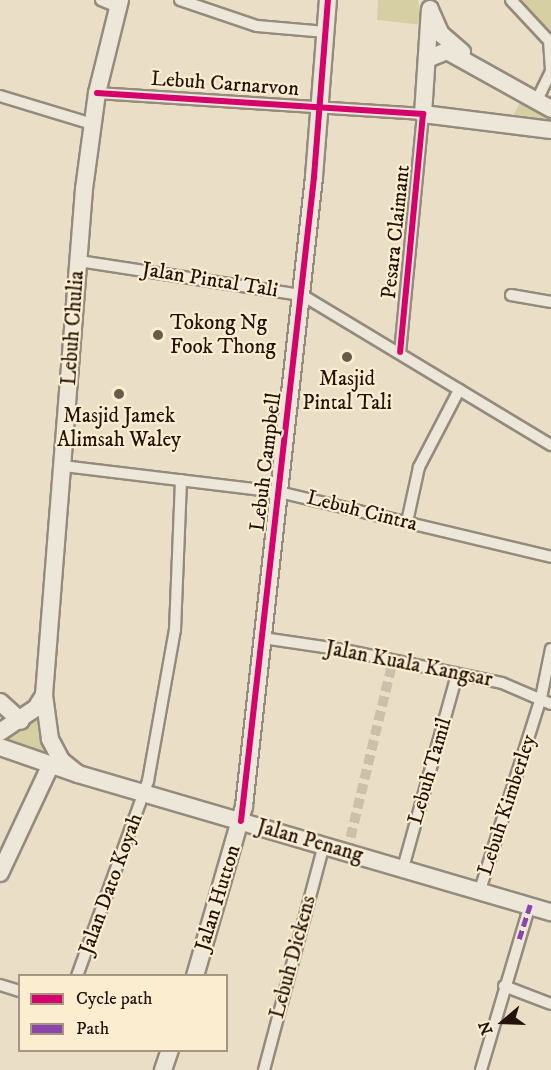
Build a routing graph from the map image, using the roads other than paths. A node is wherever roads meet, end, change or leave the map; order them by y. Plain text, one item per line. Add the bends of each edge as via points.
1 (101, 0) edge
2 (180, 0) edge
3 (328, 0) edge
4 (510, 0) edge
5 (119, 3) edge
6 (429, 4) edge
7 (326, 32) junction
8 (550, 42) edge
9 (427, 59) junction
10 (481, 68) junction
11 (551, 71) edge
12 (97, 93) junction
13 (0, 96) edge
14 (544, 105) edge
15 (321, 107) junction
16 (423, 114) junction
17 (92, 124) junction
18 (551, 130) edge
19 (79, 261) junction
20 (302, 295) junction
21 (511, 295) dead end
22 (551, 303) edge
23 (400, 352) junction
24 (459, 390) junction
25 (551, 445) edge
26 (63, 466) junction
27 (181, 480) junction
28 (279, 492) junction
29 (407, 522) junction
30 (551, 557) edge
31 (263, 638) junction
32 (551, 649) edge
33 (457, 675) junction
34 (44, 696) junction
35 (546, 701) edge
36 (0, 702) edge
37 (21, 721) junction
38 (0, 732) edge
39 (0, 747) edge
40 (51, 764) junction
41 (78, 774) junction
42 (145, 793) junction
43 (241, 821) junction
44 (324, 845) junction
45 (403, 868) junction
46 (0, 873) edge
47 (480, 890) junction
48 (530, 905) junction
49 (551, 912) edge
50 (77, 974) edge
51 (195, 974) edge
52 (0, 985) edge
53 (504, 986) junction
54 (18, 990) edge
55 (551, 1004) edge
56 (169, 1052) edge
57 (163, 1070) edge
58 (264, 1070) edge
59 (481, 1070) edge

1 - 5 street
2 - 7 street via 257,26
3 - 7 main road, Lebuh Campbell
4 - 8 street
5 - 12 main road, Lebuh Chulia
6 - 9 main road
6 - 10 main road via 445,40
7 - 15 main road, Lebuh Campbell
8 - 11 street
9 - 10 main road via 447,51
9 - 16 main road
10 - 14 main road
11 - 14 street
12 - 15 street, Lebuh Carnarvon
12 - 17 main road, Lebuh Chulia
13 - 17 street
15 - 16 street, Lebuh Carnarvon
15 - 20 main road, Lebuh Campbell
16 - 18 main road, Lebuh Carnarvon
16 - 23 street, Pesara Claimant
17 - 19 main road, Lebuh Chulia
19 - 20 street, Jalan Pintal Tali
19 - 26 main road, Lebuh Chulia
20 - 23 street, Jalan Pintal Tali
20 - 28 main road, Lebuh Campbell
21 - 22 street
23 - 24 street, Jalan Pintal Tali
24 - 25 street, Jalan Pintal Tali
24 - 29 street via 419,466
26 - 27 street, Lebuh Cintra
26 - 34 main road, Lebuh Chulia
27 - 28 street, Lebuh Cintra
27 - 42 street, Jalan Dato Koyah via 175,630
28 - 29 street, Lebuh Cintra
28 - 31 main road, Lebuh Campbell
29 - 30 street, Lebuh Cintra
31 - 33 street, Jalan Kuala Kangsar via 344,650
31 - 43 main road, Lebuh Campbell
32 - 35 street, Lebuh Kimberley
33 - 35 street, Jalan Kuala Kangsar via 502,683
33 - 45 street, Lebuh Tamil
34 - 37 main road
34 - 41 main road, Lebuh Chulia via 50,739 61,760
35 - 47 street, Lebuh Kimberley
36 - 37 main road
37 - 38 main road
39 - 40 main road, Jalan Penang
40 - 41 main road, Jalan Penang
40 - 46 main road
41 - 42 main road, Jalan Penang
42 - 43 main road, Jalan Penang
42 - 50 street, Jalan Dato Koyah
43 - 44 main road, Jalan Penang
43 - 51 main road, Jalan Hutton
44 - 45 main road, Jalan Penang
44 - 58 street, Lebuh Dickens
45 - 47 main road, Jalan Penang
47 - 48 main road, Jalan Penang
48 - 49 main road, Jalan Penang
48 - 53 street
52 - 54 street
53 - 55 street
53 - 59 street
56 - 57 main road

